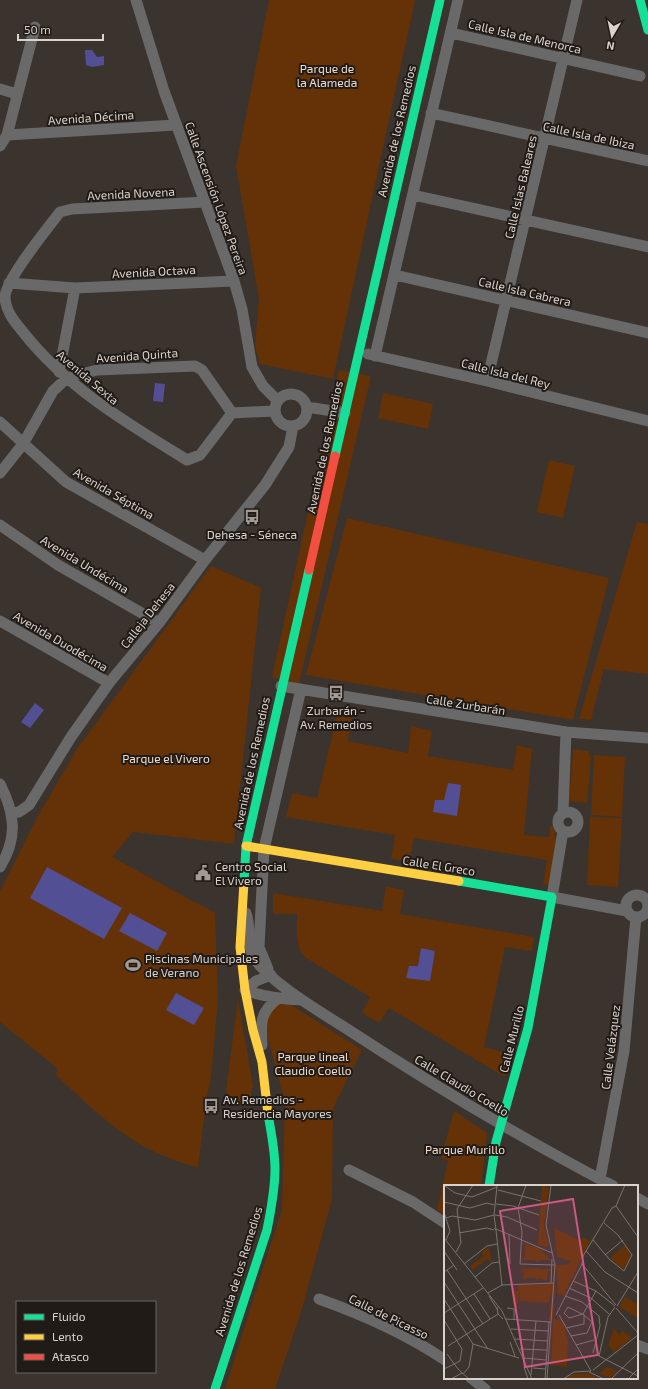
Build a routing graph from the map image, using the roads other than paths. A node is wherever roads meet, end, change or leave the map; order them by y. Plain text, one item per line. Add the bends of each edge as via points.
1 (136, 0) edge
2 (440, 0) edge
3 (458, 0) edge
4 (577, 0) edge
5 (640, 0) edge
6 (35, 27) dead end
7 (648, 30) edge
8 (451, 33) junction
9 (565, 59) junction
10 (640, 76) dead end
11 (0, 89) edge
12 (17, 94) junction
13 (431, 113) junction
14 (176, 125) junction
15 (7, 135) junction
16 (545, 138) junction
17 (0, 146) edge
18 (648, 161) edge
19 (413, 194) junction
20 (205, 202) junction
21 (60, 212) joint
22 (526, 219) junction
23 (648, 247) edge
24 (395, 275) junction
25 (234, 281) junction
26 (9, 283) junction
27 (75, 288) junction
28 (507, 300) junction
29 (648, 333) edge
30 (358, 352) junction
31 (375, 356) junction
32 (63, 375) junction
33 (487, 381) junction
34 (278, 400) junction
35 (307, 407) junction
36 (274, 411) junction
37 (232, 413) junction
38 (345, 413) junction
39 (648, 421) edge
40 (0, 422) edge
41 (293, 426) junction
42 (23, 444) junction
43 (0, 473) edge
44 (0, 525) edge
45 (205, 560) junction
46 (0, 621) edge
47 (159, 623) junction
48 (109, 683) junction
49 (281, 686) junction
50 (301, 689) junction
51 (566, 732) junction
52 (648, 738) edge
53 (0, 784) edge
54 (12, 813) junction
55 (564, 813) junction
56 (563, 831) junction
57 (246, 846) junction
58 (264, 849) junction
59 (0, 867) edge
60 (552, 897) junction
61 (242, 901) junction
62 (639, 914) edge
63 (271, 975) junction
64 (245, 990) junction
65 (277, 999) junction
66 (302, 1000) junction
67 (262, 1062) junction
68 (500, 1124) junction
69 (349, 1170) dead end
70 (600, 1179) junction
71 (489, 1185) edge
72 (611, 1185) edge
73 (638, 1199) edge
74 (648, 1204) edge
75 (444, 1222) edge
76 (319, 1299) dead end
77 (638, 1345) edge
78 (648, 1349) edge
79 (444, 1359) edge
80 (472, 1379) edge
81 (487, 1379) edge
82 (215, 1389) edge
83 (485, 1389) edge

1 - 14 street, Calle Ascensión López Pereira
2 - 30 main road, Avenida de los Remedios
3 - 8 street
4 - 9 street, Calle Islas Baleares
5 - 7 main road
6 - 12 street
8 - 9 street, Calle Isla de Menorca
8 - 13 street
9 - 10 street, Calle Isla de Menorca
9 - 16 street, Calle Islas Baleares
11 - 12 street
12 - 15 street
13 - 16 street, Calle Isla de Ibiza
13 - 19 street
14 - 15 street, Avenida Décima
14 - 20 street, Calle Ascensión López Pereira
15 - 17 street
16 - 18 street, Calle Isla de Ibiza
16 - 22 street, Calle Islas Baleares
19 - 22 street
19 - 24 street
20 - 21 street, Avenida Novena via 72,209
20 - 25 street, Calle Ascensión López Pereira
21 - 26 street, Avenida Sexta
22 - 23 street
22 - 28 street, Calle Islas Baleares
24 - 28 street, Calle Isla Cabrera
24 - 31 street
25 - 27 street, Avenida Octava
25 - 34 street, Calle Ascensión López Pereira via 242,308 252,367 263,386
26 - 27 street, Avenida Octava
26 - 32 street, Avenida Sexta via 5,297 8,310 32,344
27 - 32 street
28 - 29 street, Calle Isla Cabrera
28 - 33 street, Calle Islas Baleares
30 - 31 street, Calle Isla del Rey
30 - 38 main road, Avenida de los Remedios
31 - 33 street, Calle Isla del Rey
32 - 37 street, Avenida Quinta via 97,370 195,366 202,370
32 - 37 street, Avenida Sexta via 120,419 187,460 200,455
32 - 42 street, Avenida Quinta
33 - 39 street, Calle Isla del Rey
34 - 35 street via 283,395 291,393 304,400
34 - 36 street
35 - 38 street
35 - 41 street via 306,416 301,423
36 - 37 street
36 - 41 street via 280,423
38 - 49 main road, Avenida de los Remedios
40 - 42 street, Avenida Séptima
41 - 45 street, Calleja Dehesa via 289,447 265,486
42 - 43 street, Avenida Quinta
42 - 45 street, Avenida Séptima via 66,482
44 - 47 street, Avenida Undécima via 58,565
45 - 47 street, Calleja Dehesa
46 - 48 street, Avenida Duodécima
47 - 48 street, Calleja Dehesa
48 - 54 street, Calleja Dehesa via 71,737 29,805 19,812
49 - 50 street, Calle Zurbarán
49 - 57 main road, Avenida de los Remedios
50 - 51 street, Calle Zurbarán
50 - 58 street, Avenida de los Remedios
51 - 52 street, Calle Zurbarán
51 - 55 street
53 - 54 street
54 - 59 street via 10,843
55 - 56 street via 558,820
55 - 56 street via 573,813 578,821 575,830
56 - 60 street
57 - 58 main road, Calle El Greco
57 - 61 main road, Avenida de los Remedios
58 - 60 main road, Calle El Greco
58 - 63 street, Avenida de los Remedios via 259,947
60 - 62 street, Calle El Greco
60 - 68 main road, Calle Murillo via 531,1014
61 - 63 street, Avenida de los Remedios via 249,923 249,946 256,960
61 - 64 main road, Avenida de los Remedios via 240,947
62 - 70 street, Calle Velázquez via 624,1051
63 - 64 street via 256,981
63 - 66 street, Avenida de los Remedios
64 - 65 street
64 - 67 main road, Avenida de los Remedios
65 - 66 street
65 - 67 street, Avenida de los Remedios via 262,1017
66 - 68 street, Calle Claudio Coello
67 - 82 main road, Avenida de los Remedios via 275,1169 272,1203 267,1230
68 - 70 street, Calle Claudio Coello
68 - 71 main road, Calle Murillo
69 - 75 street via 413,1202
70 - 72 street, Calle Claudio Coello
73 - 74 street
76 - 79 street, Calle de Picasso via 357,1312 415,1340
77 - 78 street
80 - 83 street
81 - 83 street

